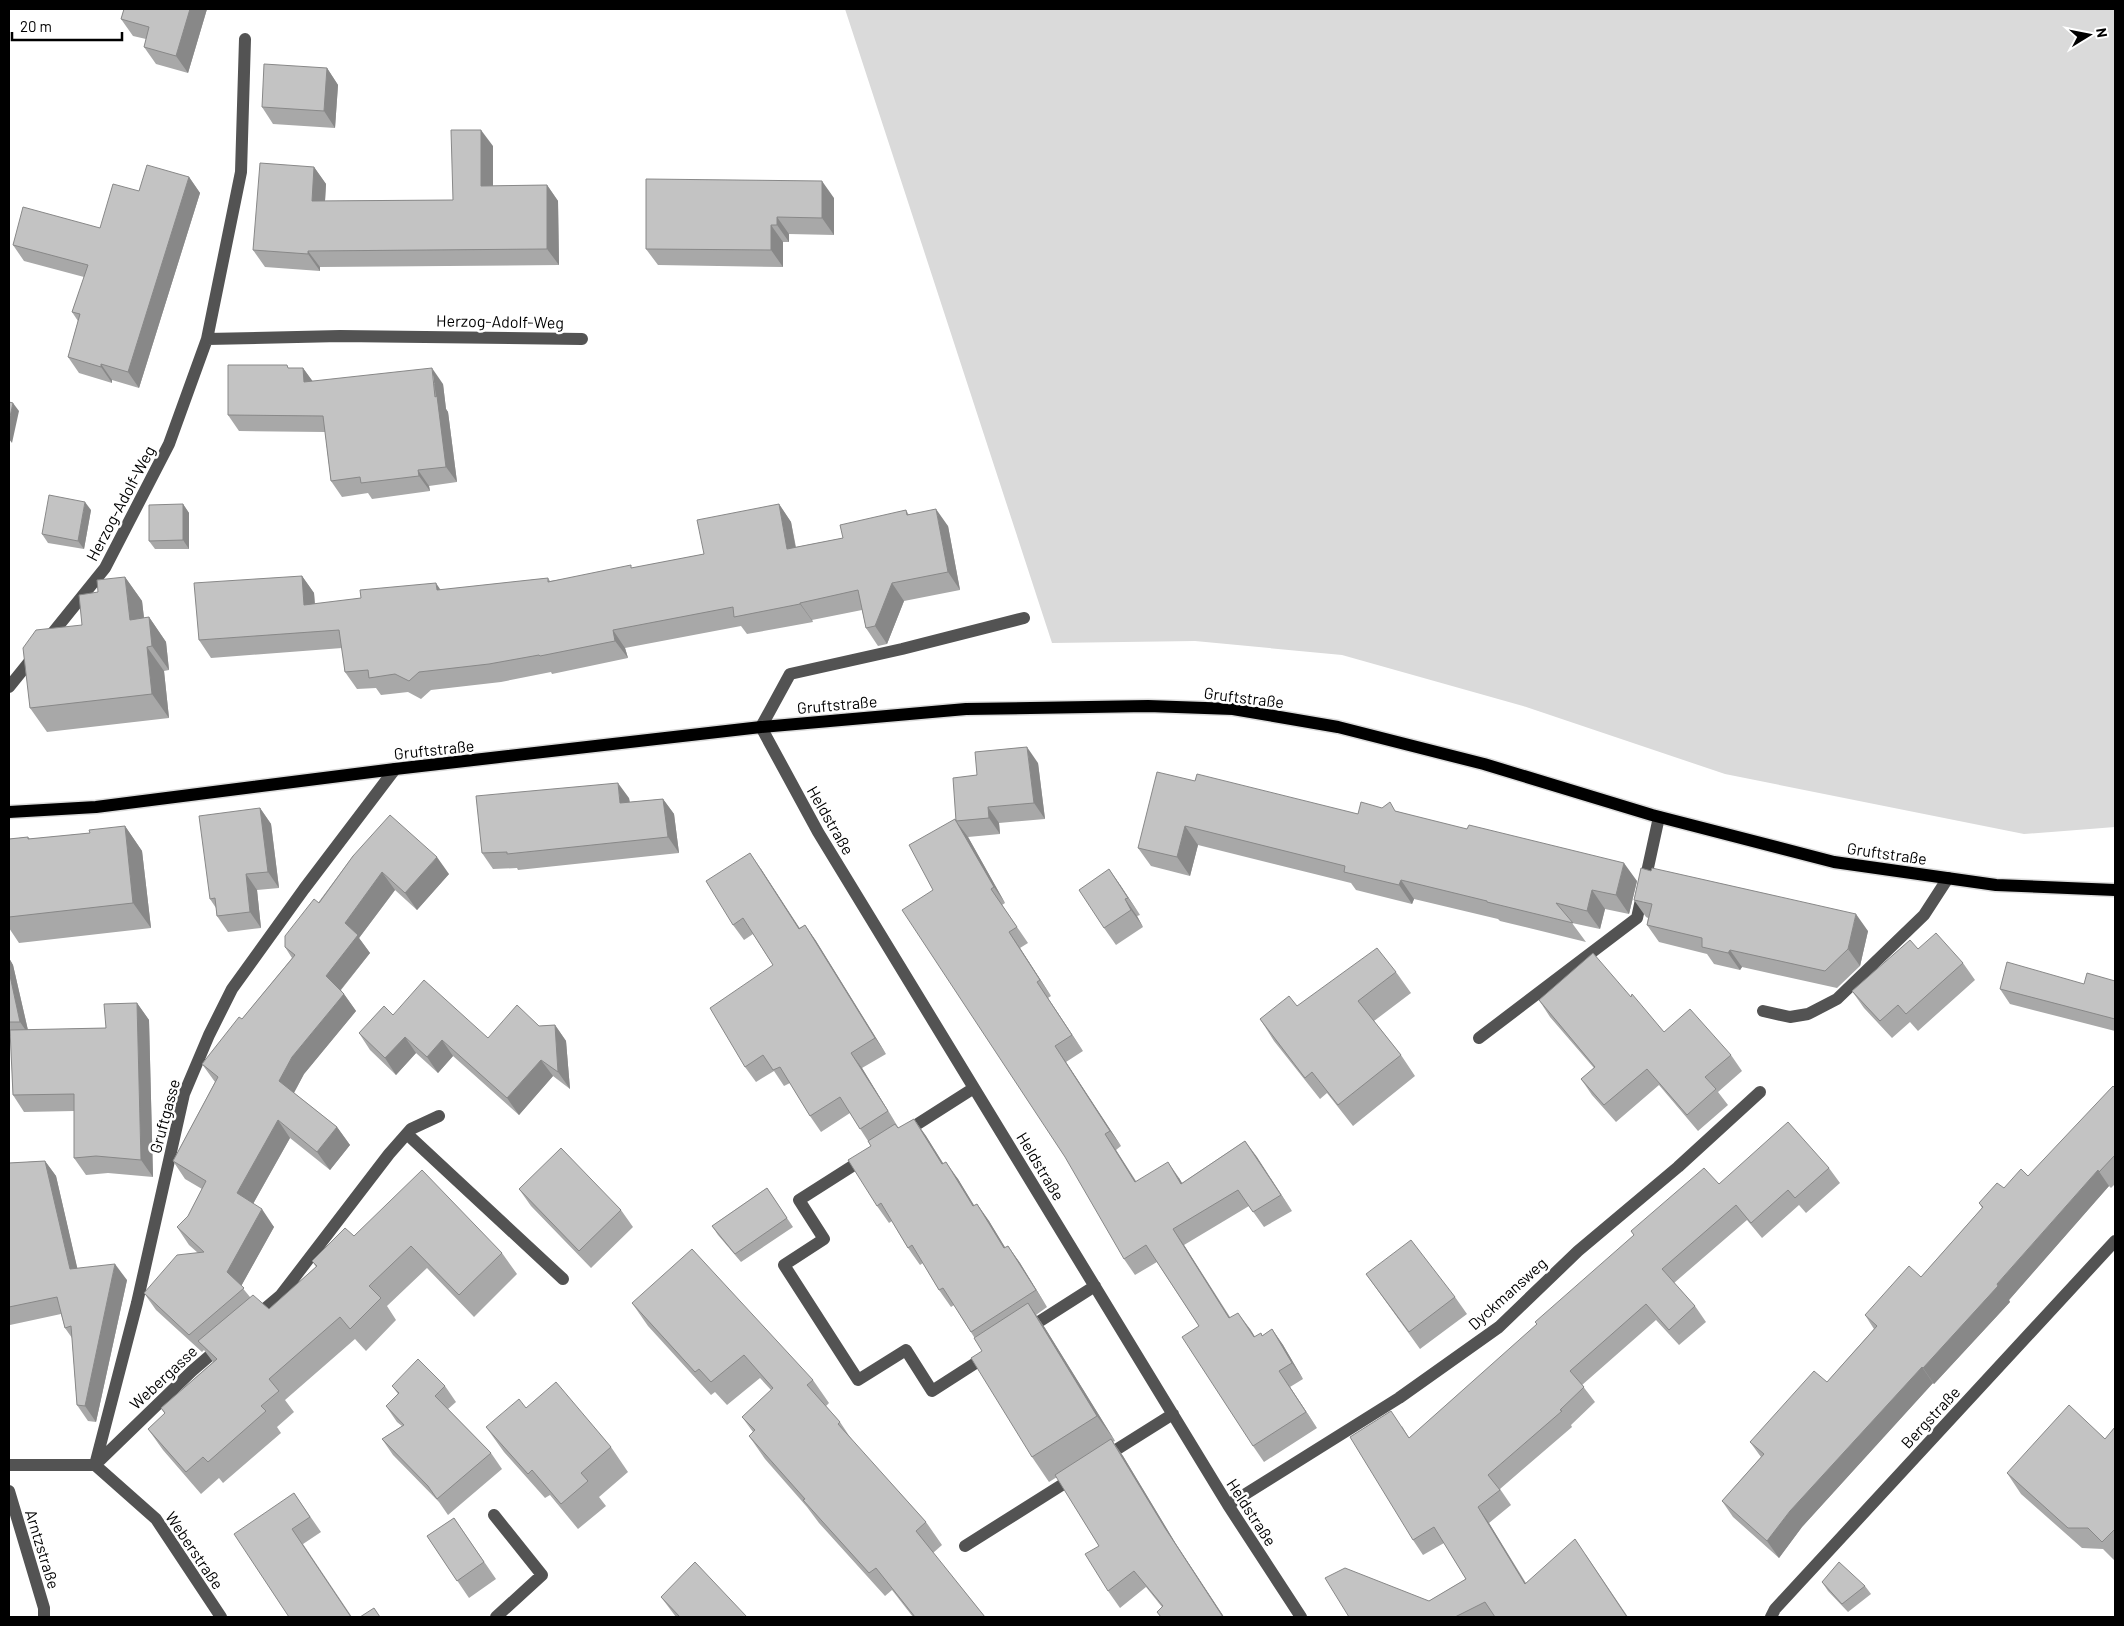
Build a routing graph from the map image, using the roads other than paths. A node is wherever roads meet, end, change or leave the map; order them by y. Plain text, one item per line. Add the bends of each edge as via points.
1 (245, 39) dead end
2 (207, 339) junction
3 (582, 339) dead end
4 (1024, 618) dead end
5 (9, 687) edge
6 (761, 727) junction
7 (395, 769) junction
8 (9, 812) edge
9 (1659, 817) junction
10 (1948, 878) junction
11 (2115, 890) edge
12 (1763, 1011) dead end
13 (1479, 1038) dead end
14 (974, 1088) junction
15 (1760, 1092) dead end
16 (439, 1116) dead end
17 (407, 1134) junction
18 (892, 1141) edge
19 (875, 1152) edge
20 (2115, 1241) edge
21 (563, 1279) dead end
22 (1095, 1286) junction
23 (244, 1326) edge
24 (1014, 1338) edge
25 (229, 1339) edge
26 (998, 1348) edge
27 (1173, 1414) junction
28 (9, 1465) edge
29 (95, 1465) junction
30 (9, 1491) edge
31 (1228, 1506) junction
32 (494, 1514) dead end
33 (965, 1546) dead end
34 (44, 1617) edge
35 (221, 1617) edge
36 (496, 1617) edge
37 (1301, 1617) edge
38 (1771, 1617) edge

1 - 2 street, Herzog-Adolf-Weg via 242,172
2 - 3 street, Herzog-Adolf-Weg via 350,336
2 - 5 street, Herzog-Adolf-Weg via 169,444 105,568
4 - 6 street via 790,674
6 - 7 main road, Gruftstraße
6 - 9 main road, Gruftstraße via 966,708 1148,706 1233,709 1338,727 1484,764
6 - 14 street, Heldstraße via 818,832
7 - 8 main road, Gruftstraße via 96,807
7 - 29 street, Gruftgasse via 232,989 198,1060 184,1094 137,1303
9 - 10 main road, Gruftstraße via 1834,862
9 - 13 street via 1637,918
10 - 11 main road, Gruftstraße via 1996,885
10 - 12 street via 1924,915 1837,1000 1808,1014 1790,1016
14 - 18 street
14 - 22 street, Heldstraße
15 - 31 street, Dyckmansweg via 1678,1168 1578,1251 1499,1326 1399,1398
16 - 17 street
17 - 21 street
17 - 23 street via 281,1295
19 - 26 street via 799,1200 824,1239 784,1265 858,1380 906,1350 932,1391
20 - 38 street, Bergstraße
22 - 24 street
22 - 27 street, Heldstraße
25 - 29 street, Webergasse
27 - 31 street, Heldstraße
27 - 33 street
28 - 29 street
29 - 35 street, Weberstraße via 156,1519
30 - 34 street, Arntzstraße
31 - 37 street, Heldstraße
32 - 36 street via 542,1575

